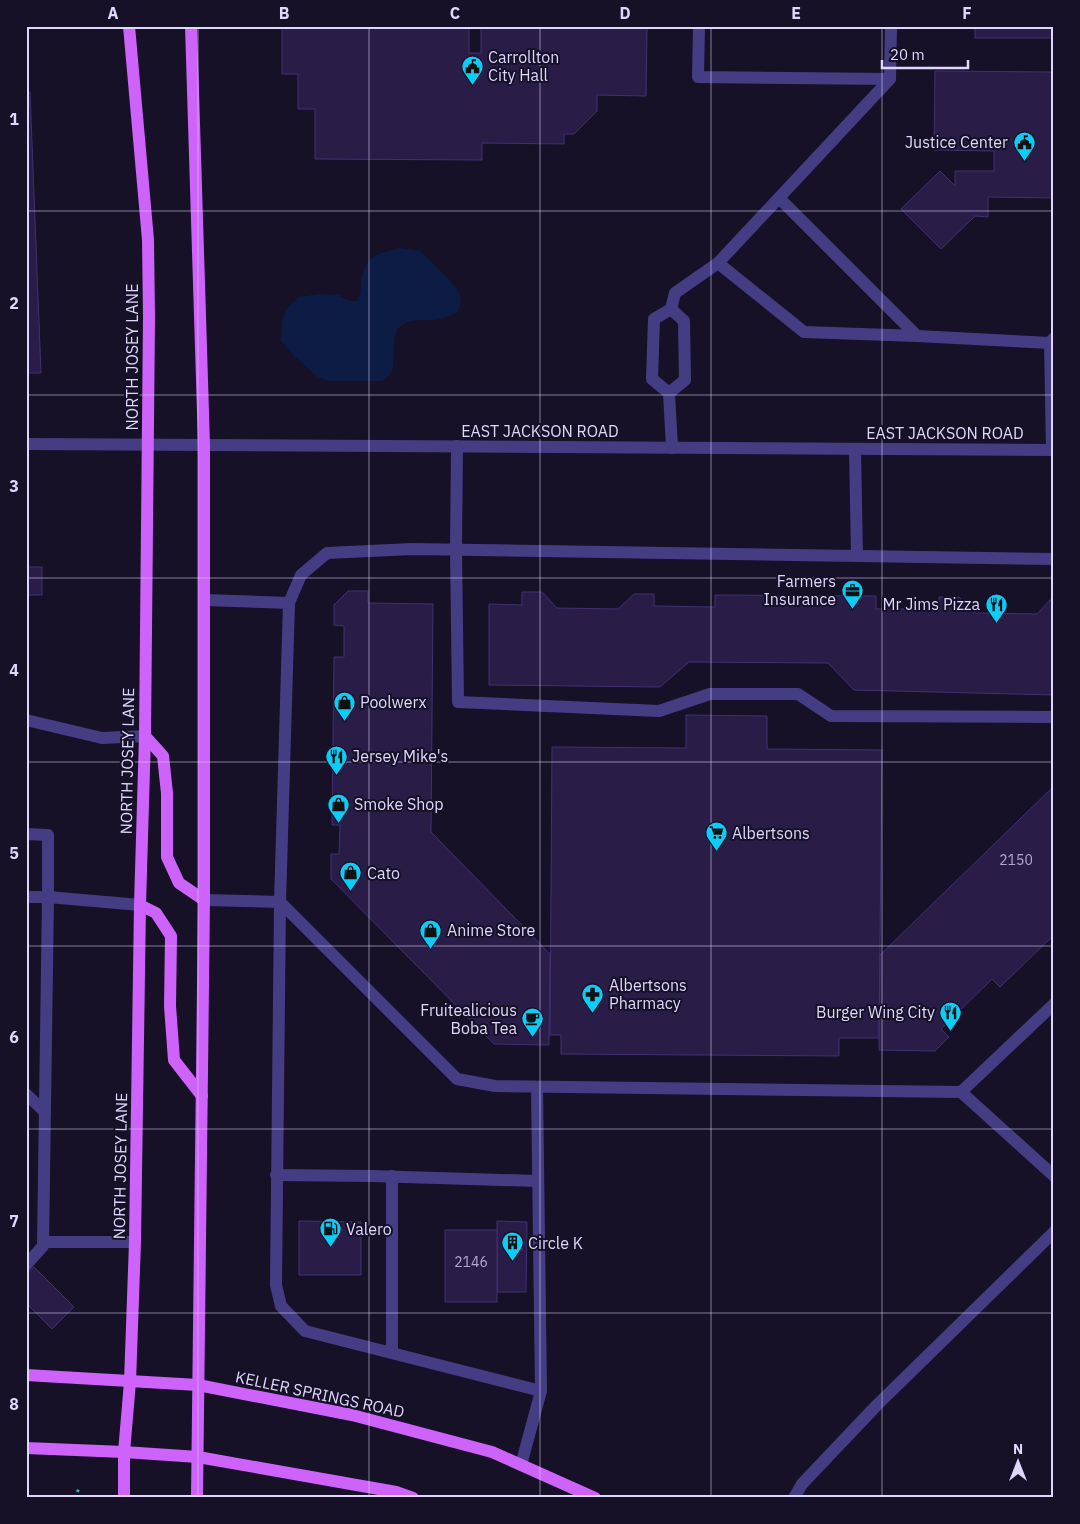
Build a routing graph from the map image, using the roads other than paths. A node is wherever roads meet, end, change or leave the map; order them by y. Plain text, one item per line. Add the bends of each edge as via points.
1 (129, 26) edge
2 (191, 26) edge
3 (699, 26) edge
4 (890, 26) edge
5 (890, 79) junction
6 (779, 198) junction
7 (718, 263) junction
8 (671, 309) junction
9 (918, 336) junction
10 (1052, 341) edge
11 (669, 393) junction
12 (26, 444) edge
13 (148, 444) junction
14 (204, 445) junction
15 (456, 446) junction
16 (672, 448) junction
17 (855, 449) junction
18 (1053, 450) edge
19 (456, 550) junction
20 (857, 556) junction
21 (1054, 559) edge
22 (204, 600) junction
23 (289, 603) junction
24 (1054, 717) edge
25 (26, 720) edge
26 (145, 736) junction
27 (26, 834) edge
28 (26, 897) edge
29 (48, 897) junction
30 (204, 900) junction
31 (280, 902) junction
32 (140, 905) junction
33 (1054, 1004) edge
34 (538, 1087) junction
35 (961, 1092) junction
36 (26, 1094) edge
37 (202, 1096) junction
38 (45, 1112) junction
39 (276, 1175) junction
40 (392, 1176) junction
41 (1054, 1176) edge
42 (538, 1181) junction
43 (1054, 1232) edge
44 (43, 1242) junction
45 (135, 1242) junction
46 (26, 1265) edge
47 (392, 1353) junction
48 (26, 1375) edge
49 (130, 1382) junction
50 (198, 1385) junction
51 (541, 1391) junction
52 (26, 1448) edge
53 (124, 1452) junction
54 (198, 1457) junction
55 (521, 1464) junction
56 (124, 1498) edge
57 (196, 1498) edge
58 (413, 1498) edge
59 (595, 1498) edge
60 (794, 1498) edge

1 - 13 main road, NORTH JOSEY LANE via 148,240
2 - 14 main road
3 - 5 street via 698,76
4 - 5 street
5 - 6 street
6 - 7 street
6 - 9 street
7 - 8 street via 675,293
7 - 9 street via 804,332
8 - 11 street via 684,321 685,380
8 - 11 street via 654,318 652,378
9 - 10 street
10 - 18 street
11 - 16 street
12 - 13 street, EAST JACKSON ROAD
13 - 14 street, EAST JACKSON ROAD
13 - 26 main road, NORTH JOSEY LANE
14 - 15 street, EAST JACKSON ROAD
14 - 22 main road
15 - 16 street, EAST JACKSON ROAD
15 - 19 street
16 - 17 street, EAST JACKSON ROAD
17 - 18 street, EAST JACKSON ROAD
17 - 20 street
19 - 20 street
19 - 23 street via 327,553 301,575
19 - 24 street via 458,702 659,711 710,694 798,694 831,716
20 - 21 street
22 - 23 street
22 - 30 main road
23 - 31 street
25 - 26 street via 102,738
26 - 30 main road via 163,756 167,793 167,857 179,883
26 - 32 main road, NORTH JOSEY LANE
27 - 29 street via 48,835
28 - 29 street
29 - 32 street
29 - 38 street
30 - 31 street
30 - 37 main road
31 - 34 street via 456,1078 495,1086
31 - 39 street
32 - 37 main road via 156,913 171,936 170,1006 174,1060
32 - 45 main road, NORTH JOSEY LANE
33 - 35 street
34 - 35 street
34 - 42 street
35 - 41 street
36 - 38 street
37 - 50 main road
38 - 44 street
39 - 40 street
39 - 47 street via 276,1285 281,1306 305,1331
40 - 42 street
40 - 47 street
42 - 51 street
43 - 60 street via 877,1404 802,1484
44 - 45 street
44 - 46 street
45 - 49 main road, NORTH JOSEY LANE
47 - 51 street
48 - 49 main road, KELLER SPRINGS ROAD
49 - 50 main road, KELLER SPRINGS ROAD
49 - 53 main road, NORTH JOSEY LANE
50 - 54 main road
50 - 55 main road, KELLER SPRINGS ROAD via 352,1415 492,1452
51 - 55 street
52 - 53 main road
53 - 54 main road
53 - 56 main road, NORTH JOSEY LANE
54 - 57 main road
54 - 58 main road via 396,1492
55 - 59 main road, KELLER SPRINGS ROAD

